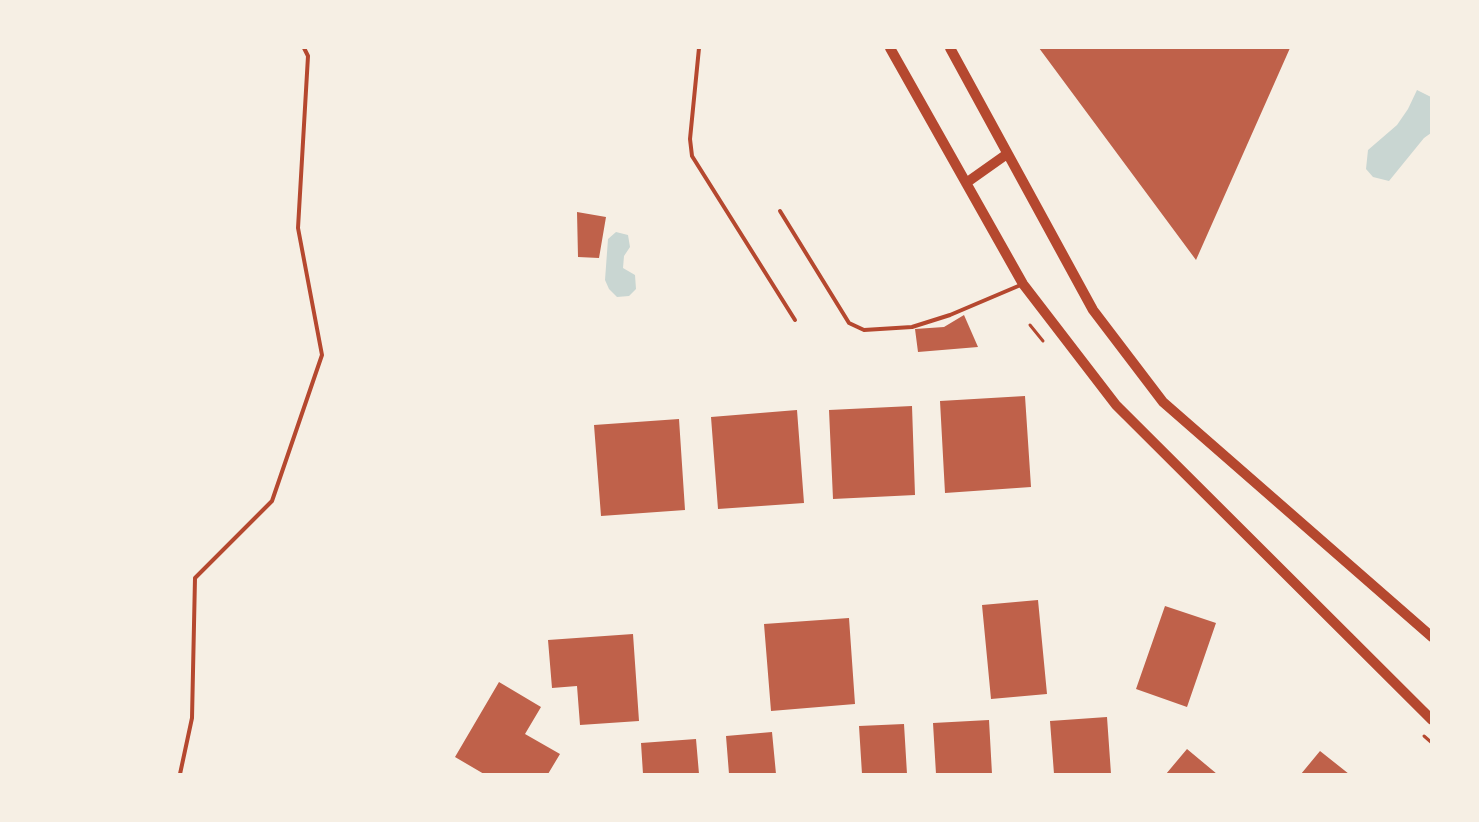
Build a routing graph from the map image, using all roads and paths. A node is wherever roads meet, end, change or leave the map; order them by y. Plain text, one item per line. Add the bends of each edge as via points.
1 (304, 48) edge
2 (699, 48) edge
3 (890, 48) edge
4 (950, 48) edge
5 (1007, 154) junction
6 (966, 183) junction
7 (780, 211) dead end
8 (1023, 284) junction
9 (795, 320) dead end
10 (1432, 636) edge
11 (1432, 720) edge
12 (180, 774) edge

1 - 12 lane via 308,56 298,228 322,355 272,500 194,578 192,718
2 - 9 lane via 690,139 692,156
3 - 6 main road
4 - 5 main road
5 - 6 main road
5 - 10 main road via 1093,310 1163,402
6 - 8 main road
7 - 8 lane via 849,323 864,330 912,327 950,315
8 - 11 main road via 1116,405

